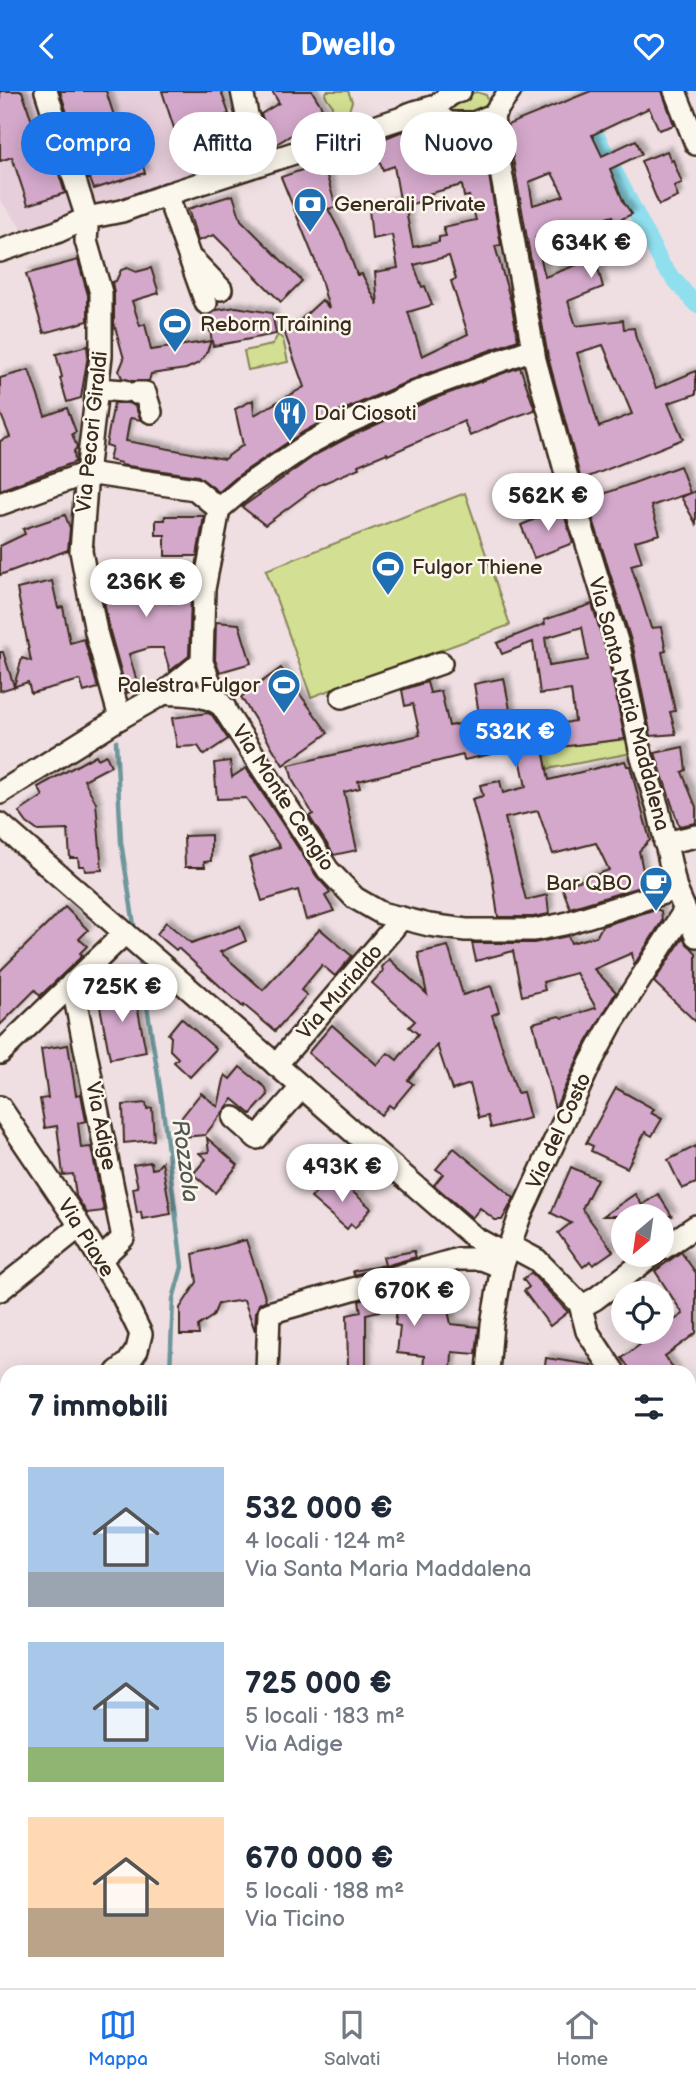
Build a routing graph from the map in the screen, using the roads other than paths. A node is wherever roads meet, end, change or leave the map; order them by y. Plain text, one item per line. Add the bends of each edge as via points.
1 (46, 91) edge
2 (242, 91) edge
3 (410, 91) edge
4 (460, 91) edge
5 (675, 91) edge
6 (498, 100) edge
7 (434, 105) edge
8 (246, 112) edge
9 (406, 112) edge
10 (400, 117) edge
11 (691, 119) edge
12 (696, 144) edge
13 (277, 158) edge
14 (225, 175) edge
15 (167, 194) junction
16 (87, 223) junction
17 (0, 251) edge
18 (213, 296) dead end
19 (533, 349) junction
20 (98, 389) junction
21 (151, 412) dead end
22 (87, 473) junction
23 (0, 504) edge
24 (219, 509) junction
25 (202, 662) junction
26 (441, 663) dead end
27 (164, 693) junction
28 (342, 697) dead end
29 (225, 708) junction
30 (120, 718) junction
31 (0, 793) edge
32 (0, 824) edge
33 (696, 836) edge
34 (665, 843) junction
35 (676, 889) junction
36 (685, 910) junction
37 (402, 918) junction
38 (125, 933) junction
39 (696, 936) edge
40 (72, 983) junction
41 (0, 1053) edge
42 (276, 1065) junction
43 (302, 1087) junction
44 (0, 1107) edge
45 (234, 1118) dead end
46 (79, 1227) junction
47 (693, 1234) edge
48 (674, 1243) edge
49 (506, 1256) junction
50 (100, 1260) junction
51 (637, 1267) edge
52 (0, 1290) edge
53 (580, 1304) junction
54 (126, 1365) edge
55 (267, 1365) edge
56 (489, 1365) edge
57 (609, 1365) edge

1 - 16 street, Via Pecori Giraldi
2 - 8 street
3 - 9 street
4 - 7 street
5 - 11 street
6 - 7 street via 474,123 449,123
6 - 19 street, Via Santa Maria Maddalena via 496,144
10 - 13 street
11 - 12 street
14 - 15 street
15 - 16 street
15 - 18 street via 189,255
16 - 17 street
16 - 20 street, Via Pecori Giraldi via 86,241 101,292
19 - 24 street via 428,387 345,424 288,457
19 - 34 street, Via Santa Maria Maddalena via 570,492 620,651
20 - 21 street via 145,393
20 - 22 street, Via Pecori Giraldi
22 - 23 street
22 - 24 street via 195,489
22 - 30 street, Via Pecori Giraldi via 81,551 96,632
24 - 25 street, Via Monte Cengio via 204,589
25 - 27 street
25 - 29 street, Via Monte Cengio
26 - 28 street
27 - 29 street via 202,696
27 - 30 street
29 - 37 street, Via Monte Cengio via 337,881 366,905
30 - 31 street
32 - 38 street
33 - 34 street
34 - 35 street, Via Santa Maria Maddalena
35 - 36 street, Via Santa Maria Maddalena
35 - 37 street, Via Monte Cengio via 534,930 466,930
36 - 39 street, Via Santa Maria Maddalena
36 - 49 street, Via del Costo via 591,1062
37 - 42 street, Via Murialdo
38 - 40 street
38 - 42 street
40 - 41 street
40 - 50 street, Via Adige via 123,1238
42 - 43 street
43 - 45 street via 257,1137
43 - 49 street via 475,1238
44 - 46 street, Via Piave
46 - 50 street, Via Piave
46 - 52 street
47 - 48 street
49 - 53 street via 537,1260
49 - 55 street via 458,1259 269,1313
49 - 56 street, Via del Costo
50 - 54 street, Via Piave via 141,1334 137,1350
51 - 53 street via 595,1299
53 - 57 street via 587,1331

